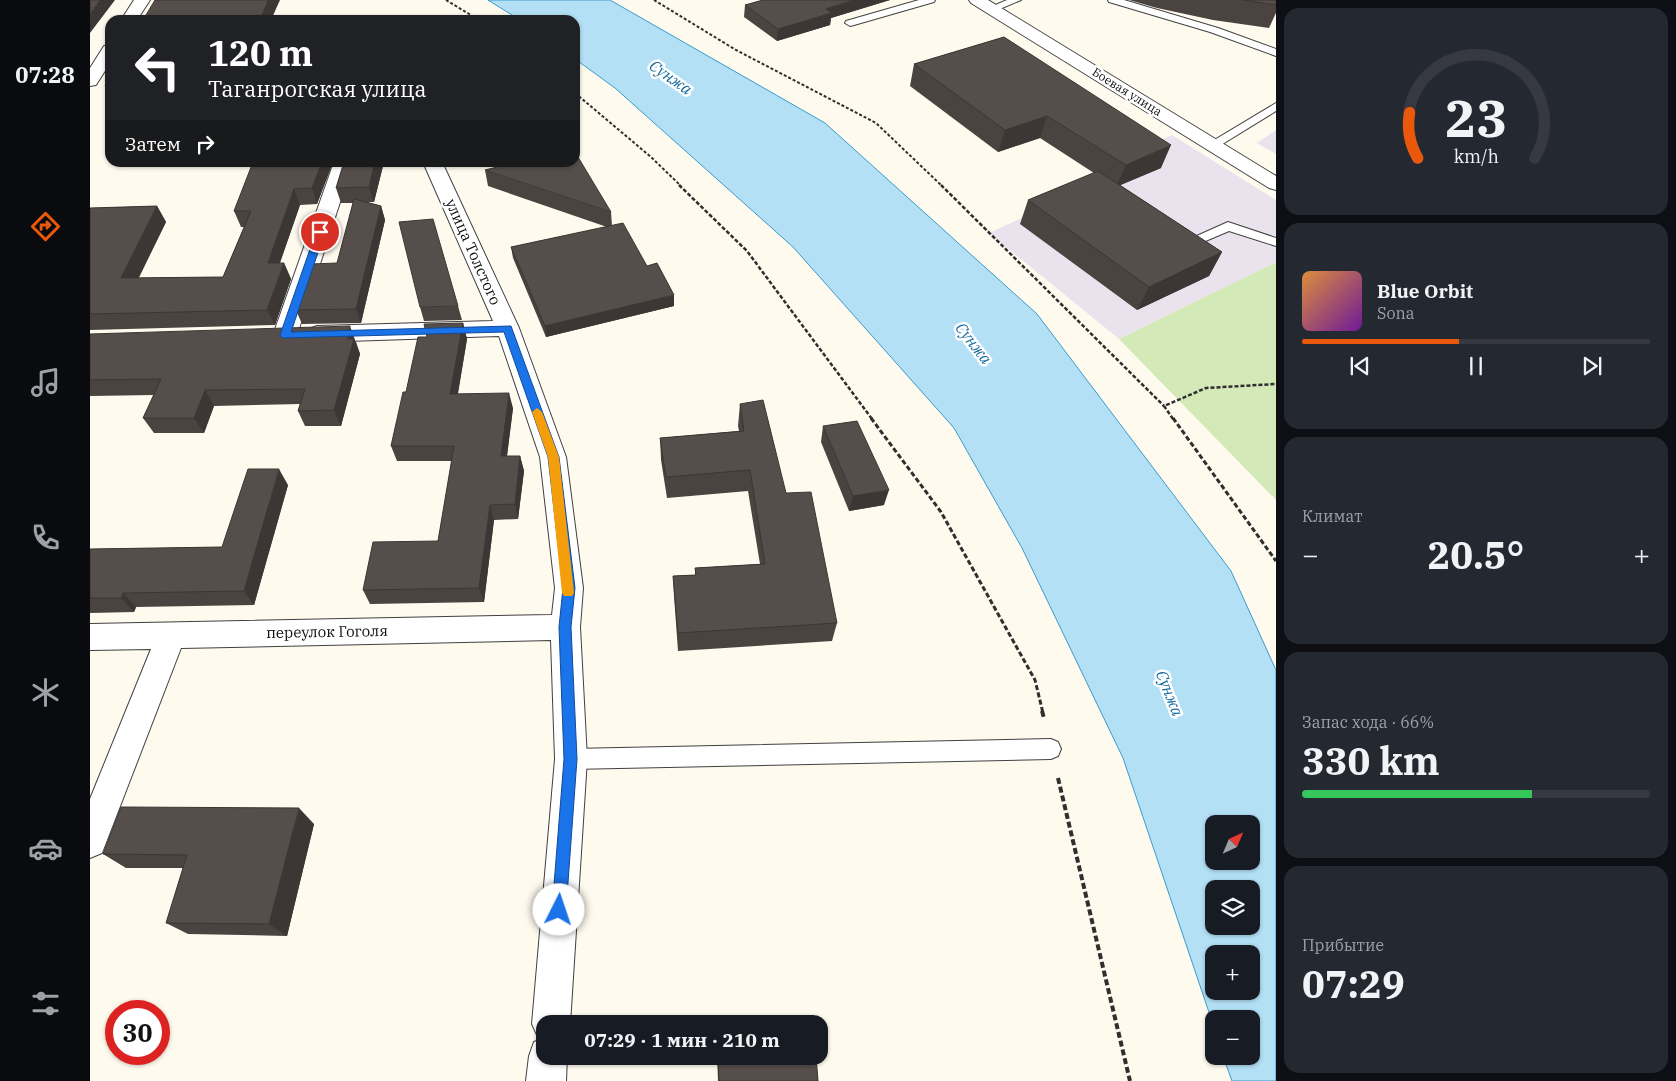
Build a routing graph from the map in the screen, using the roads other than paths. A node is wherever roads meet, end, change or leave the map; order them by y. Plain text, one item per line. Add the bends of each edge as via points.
1 (142, 0) edge
2 (930, 0) edge
3 (1016, 0) edge
4 (1113, 0) edge
5 (984, 4) edge
6 (132, 15) edge
7 (850, 22) dead end
8 (1276, 53) edge
9 (105, 58) edge
10 (90, 81) edge
11 (1276, 106) edge
12 (1212, 145) junction
13 (342, 167) edge
14 (434, 167) edge
15 (1276, 184) edge
16 (1174, 234) edge
17 (1276, 242) edge
18 (508, 328) junction
19 (565, 627) junction
20 (171, 635) junction
21 (90, 637) edge
22 (1051, 749) road end
23 (571, 759) junction
24 (90, 841) edge
25 (551, 1015) edge
26 (547, 1065) edge
27 (546, 1081) edge

1 - 6 street
2 - 7 lane
3 - 5 lane
4 - 8 lane via 1214,30
5 - 12 street, Боевая улица
9 - 10 street
11 - 12 lane
12 - 15 street, Боевая улица
13 - 18 street via 275,336
14 - 18 street, улица Толстого
16 - 17 lane via 1189,244 1228,226
18 - 19 street, улица Толстого via 553,457 569,588
19 - 20 street, переулок Гоголя
19 - 23 street, улица Толстого
20 - 21 street, переулок Гоголя
20 - 24 street
22 - 23 lane
23 - 25 street, улица Толстого
26 - 27 street

